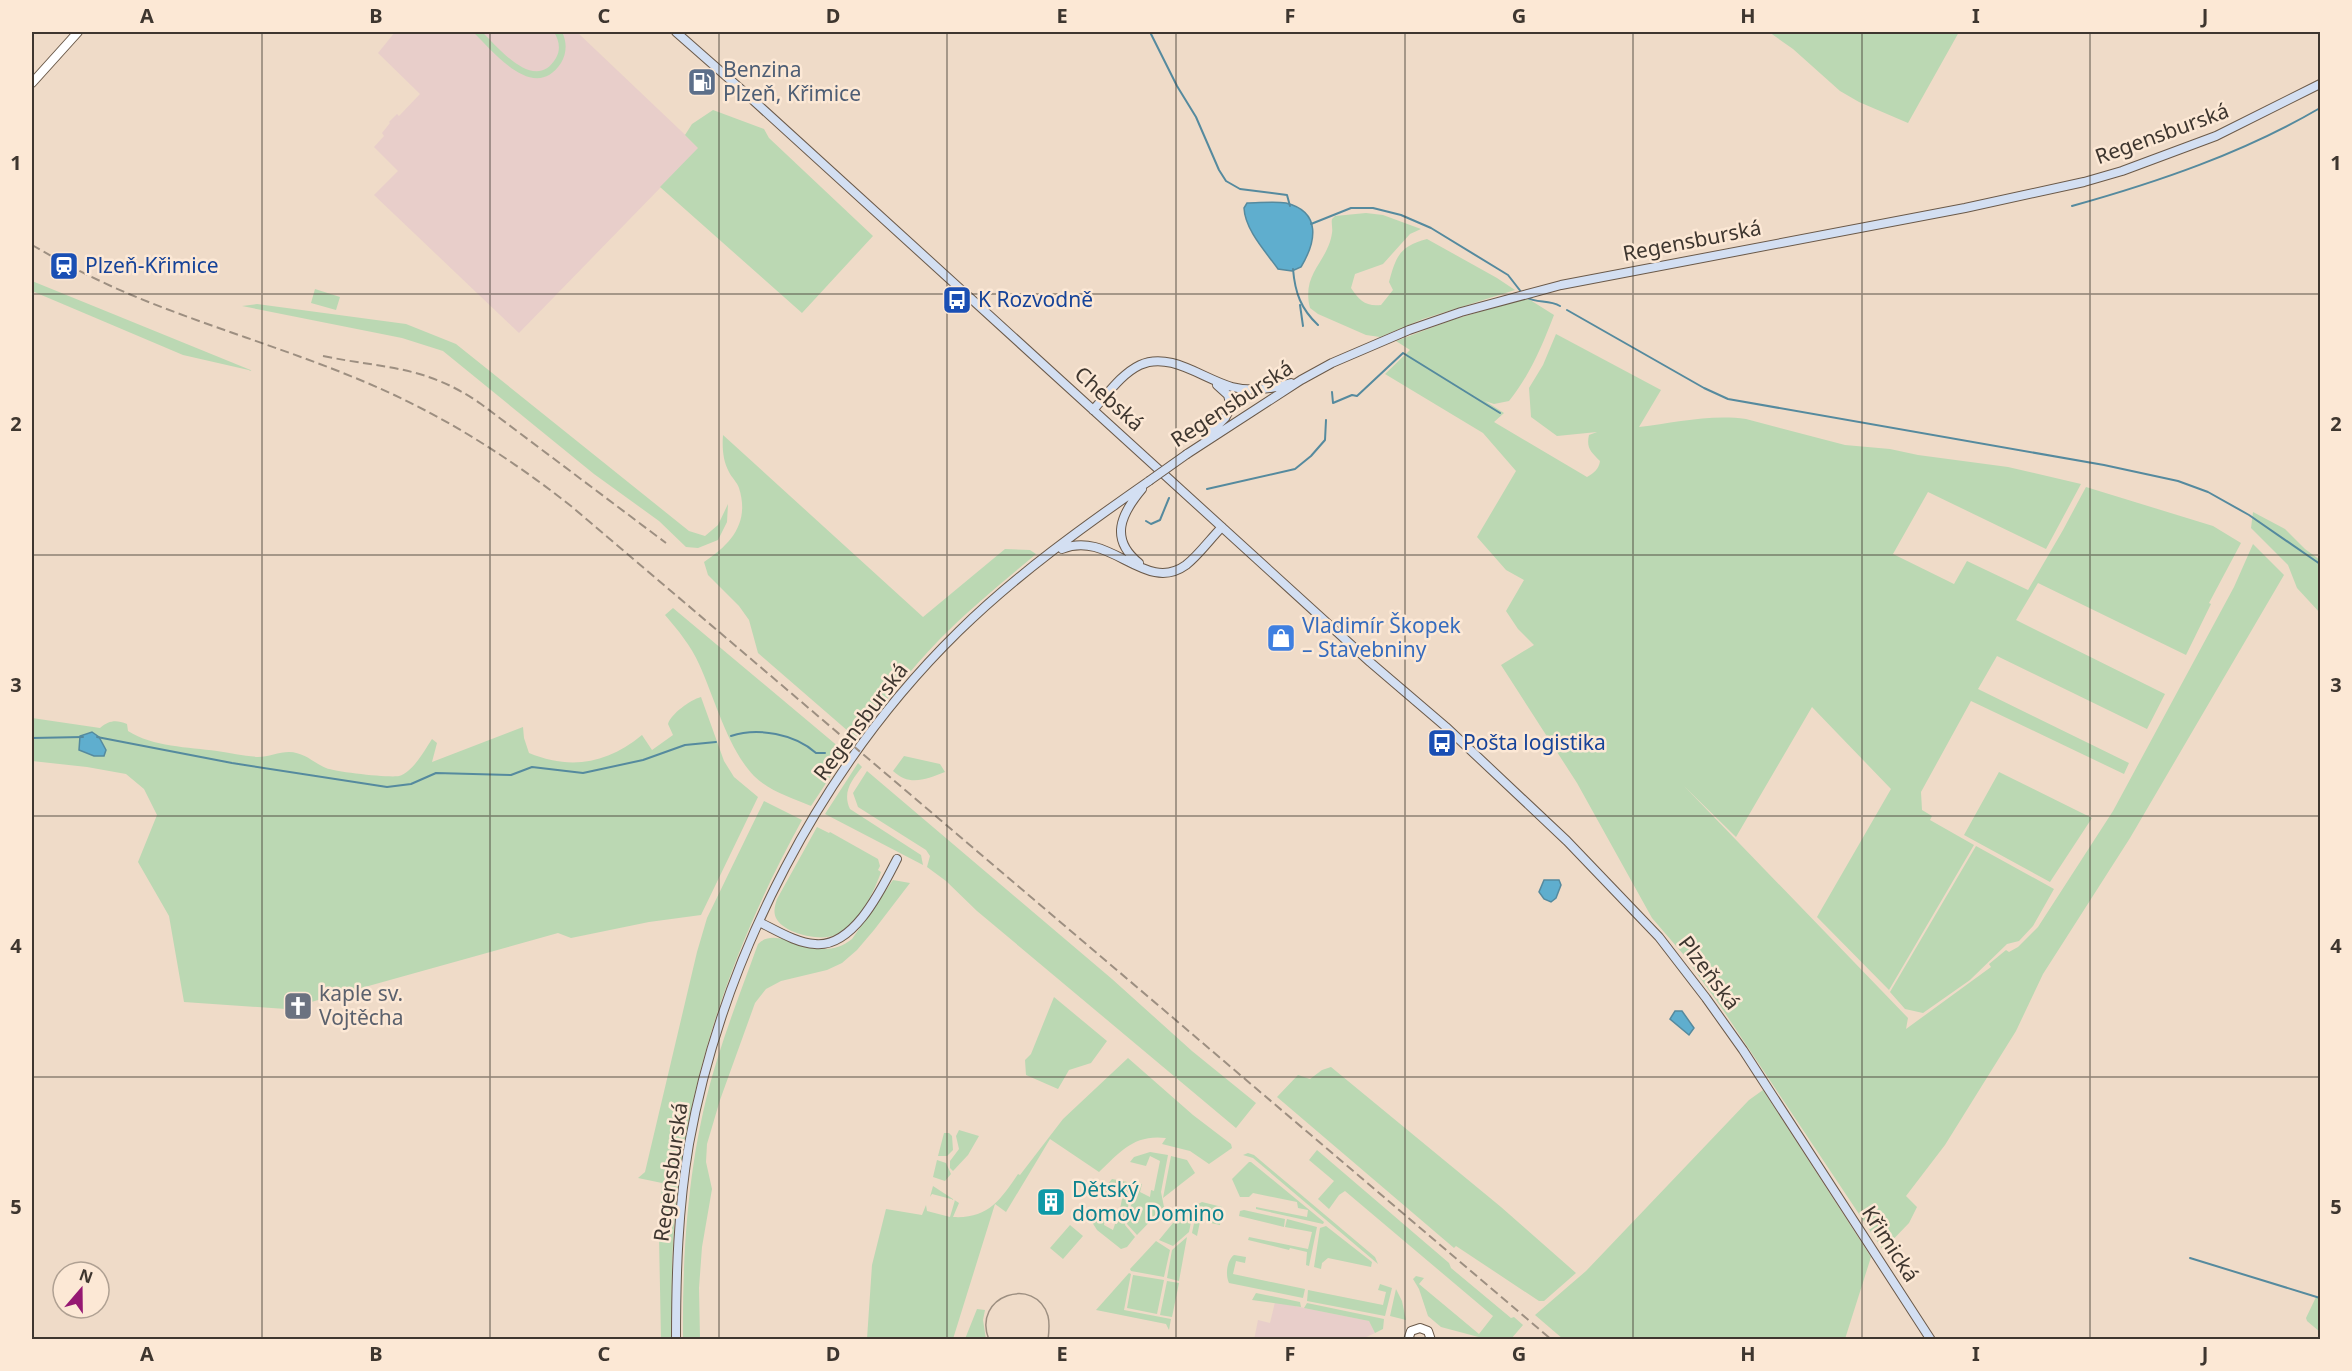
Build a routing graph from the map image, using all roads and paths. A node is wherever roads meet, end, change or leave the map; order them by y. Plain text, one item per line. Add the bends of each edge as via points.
1 (78, 32) edge
2 (676, 32) edge
3 (32, 83) edge
4 (2320, 84) edge
5 (1209, 380) junction
6 (1288, 386) junction
7 (1094, 410) junction
8 (1197, 446) junction
9 (1135, 493) junction
10 (1222, 527) junction
11 (1041, 562) junction
12 (1155, 572) junction
13 (1544, 819) joint
14 (897, 859) dead end
15 (759, 922) junction
16 (1819, 1168) joint
17 (676, 1340) edge
18 (1408, 1340) edge
19 (1431, 1340) edge
20 (1931, 1340) edge

1 - 3 street
2 - 7 main road, Chebská
4 - 6 main road, Regensburská via 2216,136 2084,182 1512,297 1409,330
5 - 6 main road via 1249,390
5 - 7 main road via 1170,363 1147,363 1128,373
5 - 8 main road via 1228,395 1232,407
6 - 8 main road, Regensburská
7 - 10 main road, Chebská
8 - 9 main road, Regensburská, bridge
9 - 11 main road, Regensburská
9 - 12 main road via 1121,523 1122,540 1136,561
10 - 12 main road via 1186,564 1176,570
10 - 13 main road, Chebská
11 - 12 main road via 1065,548 1091,545
11 - 15 main road, Regensburská via 960,630 891,708 832,789 786,866
13 - 16 main road, Plzeňská via 1678,960 1743,1050
14 - 15 main road via 861,918 840,939 812,944
15 - 17 main road, Regensburská via 721,1022 689,1145 679,1223
16 - 20 main road, Křimická
18 - 19 street via 1411,1331 1420,1328 1428,1331

